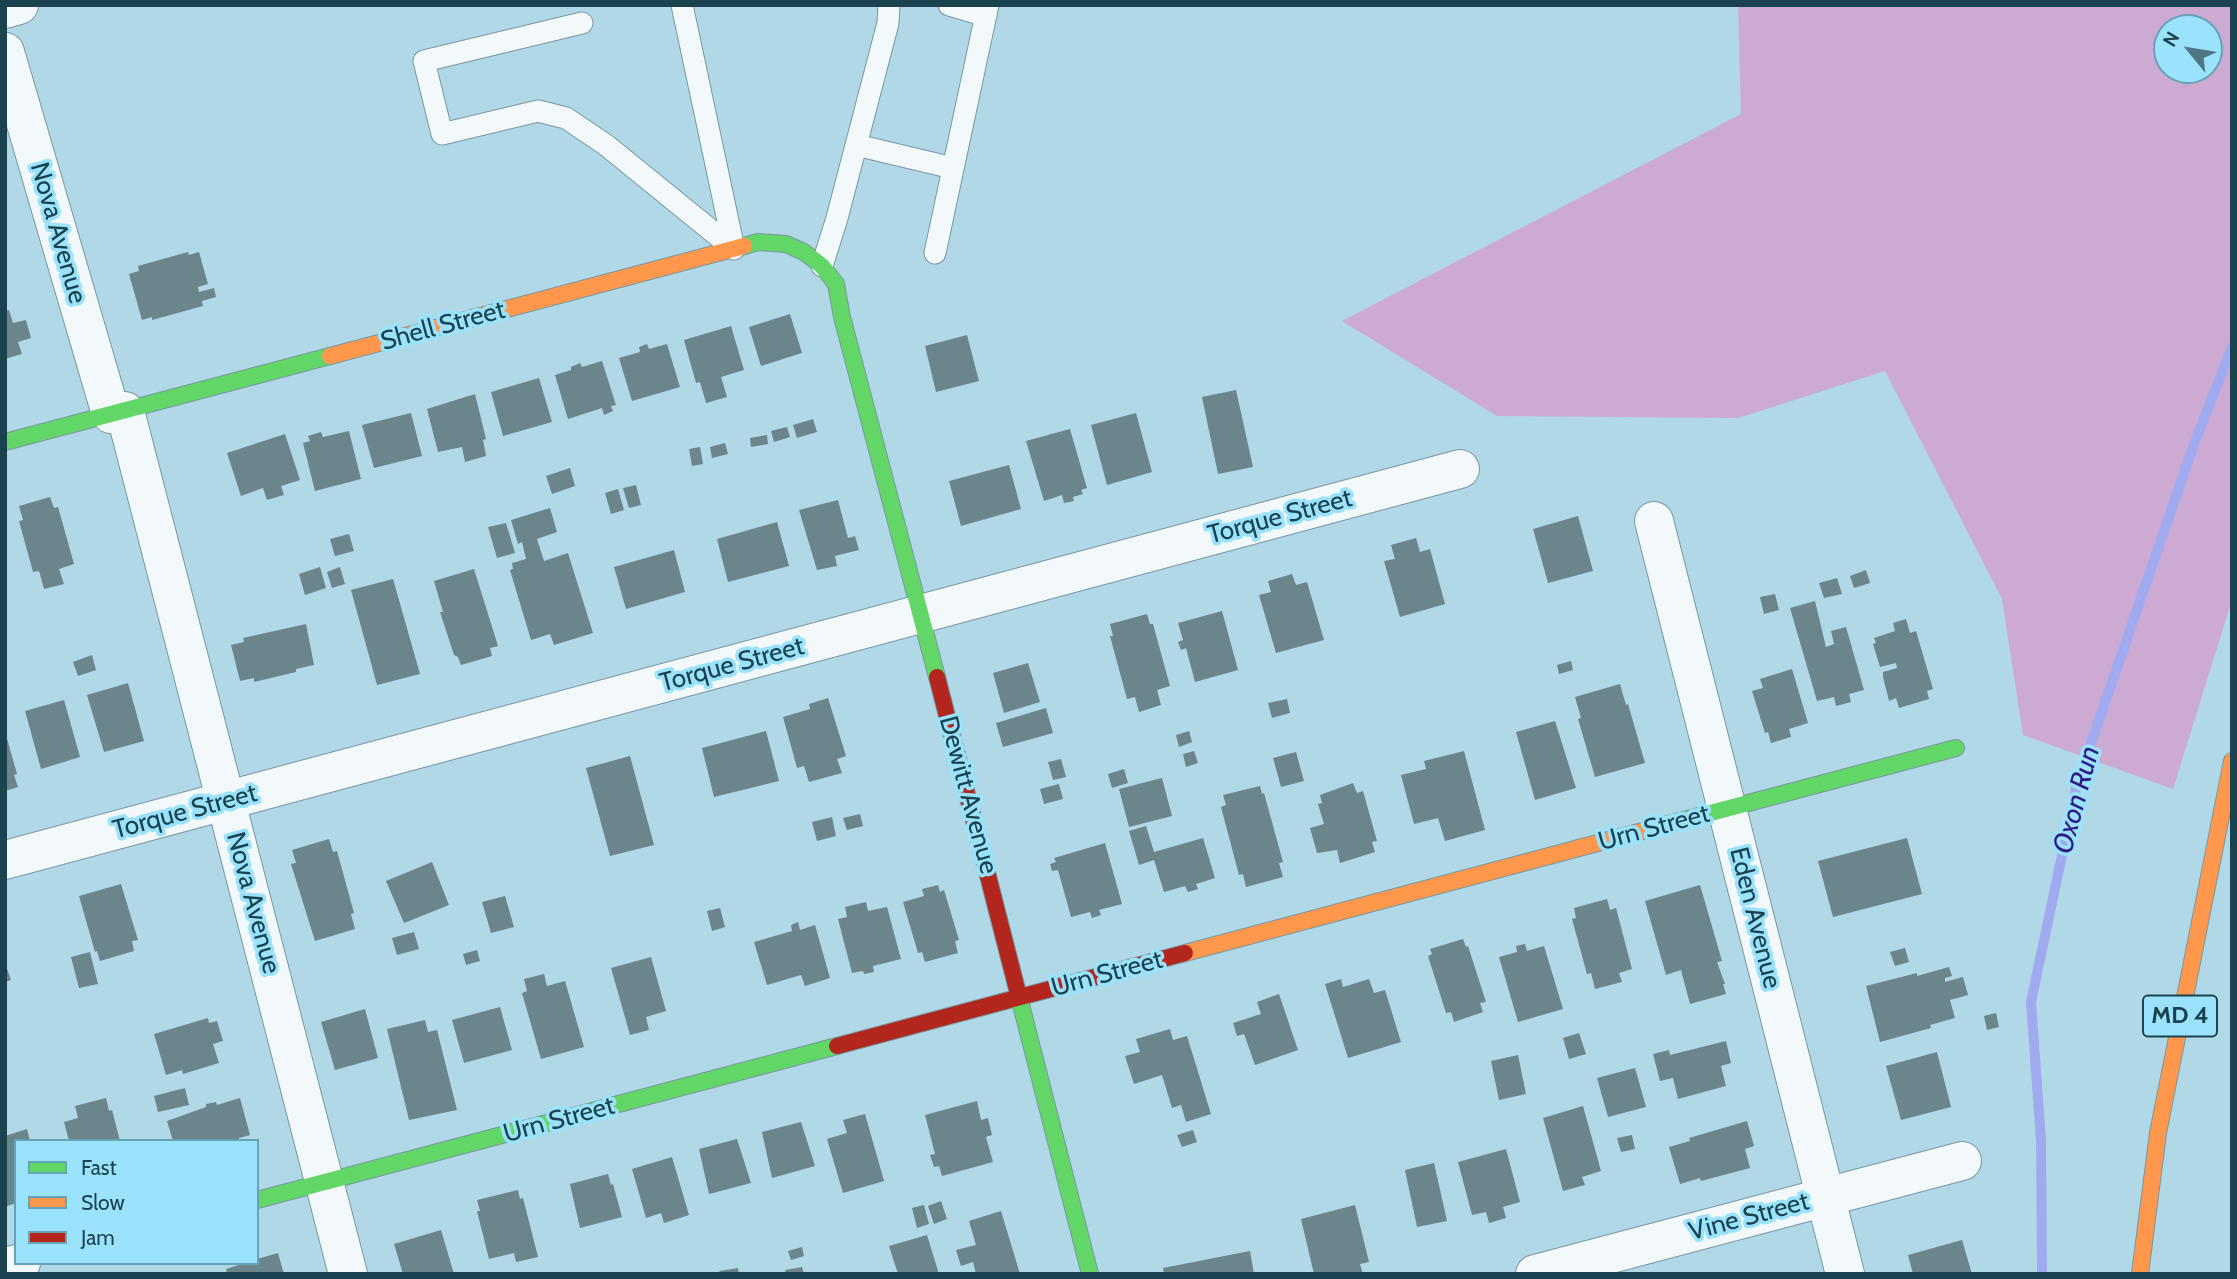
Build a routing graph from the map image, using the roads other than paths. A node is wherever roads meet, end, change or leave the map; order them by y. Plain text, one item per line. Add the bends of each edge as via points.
1 (19, 5) edge
2 (682, 5) edge
3 (888, 5) edge
4 (949, 5) edge
5 (5, 9) edge
6 (987, 10) edge
7 (582, 23) dead end
8 (5, 52) edge
9 (856, 145) junction
10 (953, 168) junction
11 (734, 249) junction
12 (935, 253) dead end
13 (822, 266) junction
14 (842, 317) joint
15 (118, 413) junction
16 (5, 442) edge
17 (1460, 469) dead end
18 (1654, 521) dead end
19 (921, 614) junction
20 (1956, 748) dead end
21 (2232, 761) edge
22 (226, 801) junction
23 (1728, 808) junction
24 (5, 860) edge
25 (1020, 997) junction
26 (1962, 1161) dead end
27 (325, 1182) junction
28 (1825, 1197) junction
29 (259, 1199) edge
30 (348, 1274) edge
31 (1090, 1274) edge
32 (1535, 1274) edge
33 (1845, 1274) edge
34 (2140, 1274) edge

1 - 5 street
2 - 11 lane
3 - 9 lane via 888,23
4 - 6 lane
6 - 10 lane
7 - 11 lane via 424,61 442,134 538,111 566,118
8 - 15 street, Nova Avenue
9 - 10 lane
9 - 13 lane
10 - 12 lane
11 - 13 main road, Shell Street via 758,242 786,244
11 - 15 main road, Shell Street
13 - 14 main road, Shell Street via 836,284
14 - 19 main road, Dewitt Avenue
15 - 16 main road, Shell Street
15 - 22 street, Nova Avenue
17 - 19 street, Torque Street
18 - 23 street, Eden Avenue
19 - 22 street, Torque Street
19 - 25 main road, Dewitt Avenue
20 - 23 main road, Urn Street
21 - 34 main road, MD 4 via 2158,1133
22 - 24 street, Torque Street
22 - 27 street, Nova Avenue
23 - 25 main road, Urn Street
23 - 28 street, Eden Avenue
25 - 27 main road, Urn Street
25 - 31 main road, Dewitt Avenue
26 - 28 street, Vine Street
27 - 29 main road, Urn Street
27 - 30 street, Nova Avenue
28 - 32 street, Vine Street
28 - 33 street, Eden Avenue

